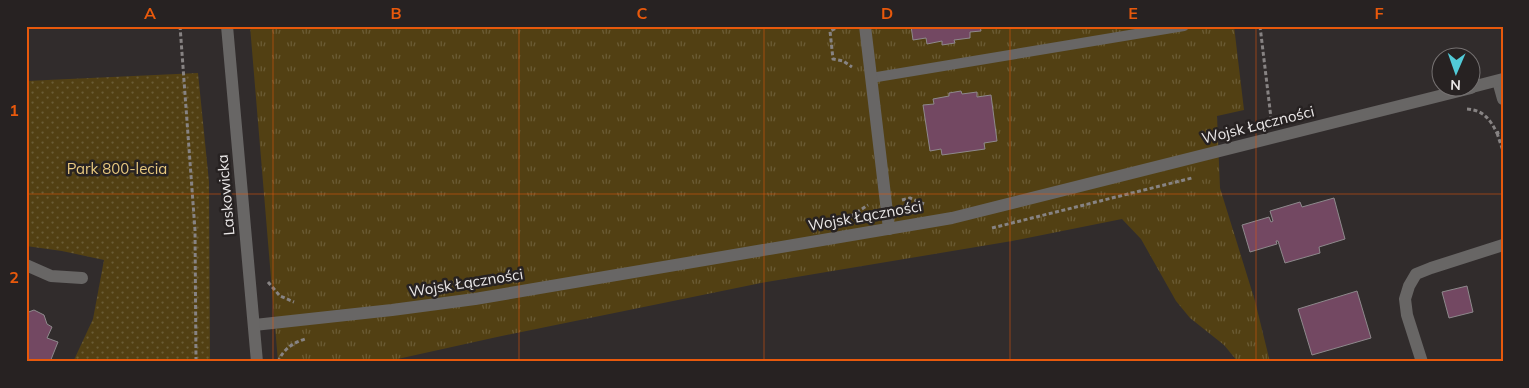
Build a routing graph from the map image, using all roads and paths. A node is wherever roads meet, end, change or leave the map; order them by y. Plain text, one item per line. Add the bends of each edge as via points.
1 (180, 26) edge
2 (227, 26) edge
3 (865, 26) edge
4 (1184, 26) edge
5 (1260, 26) edge
6 (871, 78) junction
7 (1500, 80) edge
8 (1482, 84) edge
9 (1432, 97) edge
10 (1503, 99) edge
11 (1280, 116) dead end
12 (1271, 118) junction
13 (1263, 120) dead end
14 (1497, 133) dead end
15 (1503, 152) edge
16 (886, 202) junction
17 (926, 204) dead end
18 (844, 218) dead end
19 (889, 229) junction
20 (1503, 245) edge
21 (26, 265) edge
22 (82, 278) dead end
23 (267, 279) dead end
24 (301, 302) dead end
25 (254, 325) junction
26 (196, 362) edge
27 (257, 362) edge
28 (1422, 362) edge

1 - 26 path via 195,230
2 - 25 street, Laskowicka
3 - 6 street
4 - 6 lane
5 - 12 path
6 - 16 street
7 - 8 street, Wojsk Łączności
7 - 10 street
9 - 19 street, Wojsk Łączności via 952,218
11 - 12 path
12 - 13 path
14 - 15 path
16 - 17 path via 910,198
16 - 18 path via 866,205
16 - 19 street
19 - 25 street, Wojsk Łączności via 475,299
20 - 28 street via 1416,274 1405,299
21 - 22 street via 51,276
23 - 24 path via 280,296
25 - 27 street, Laskowicka

